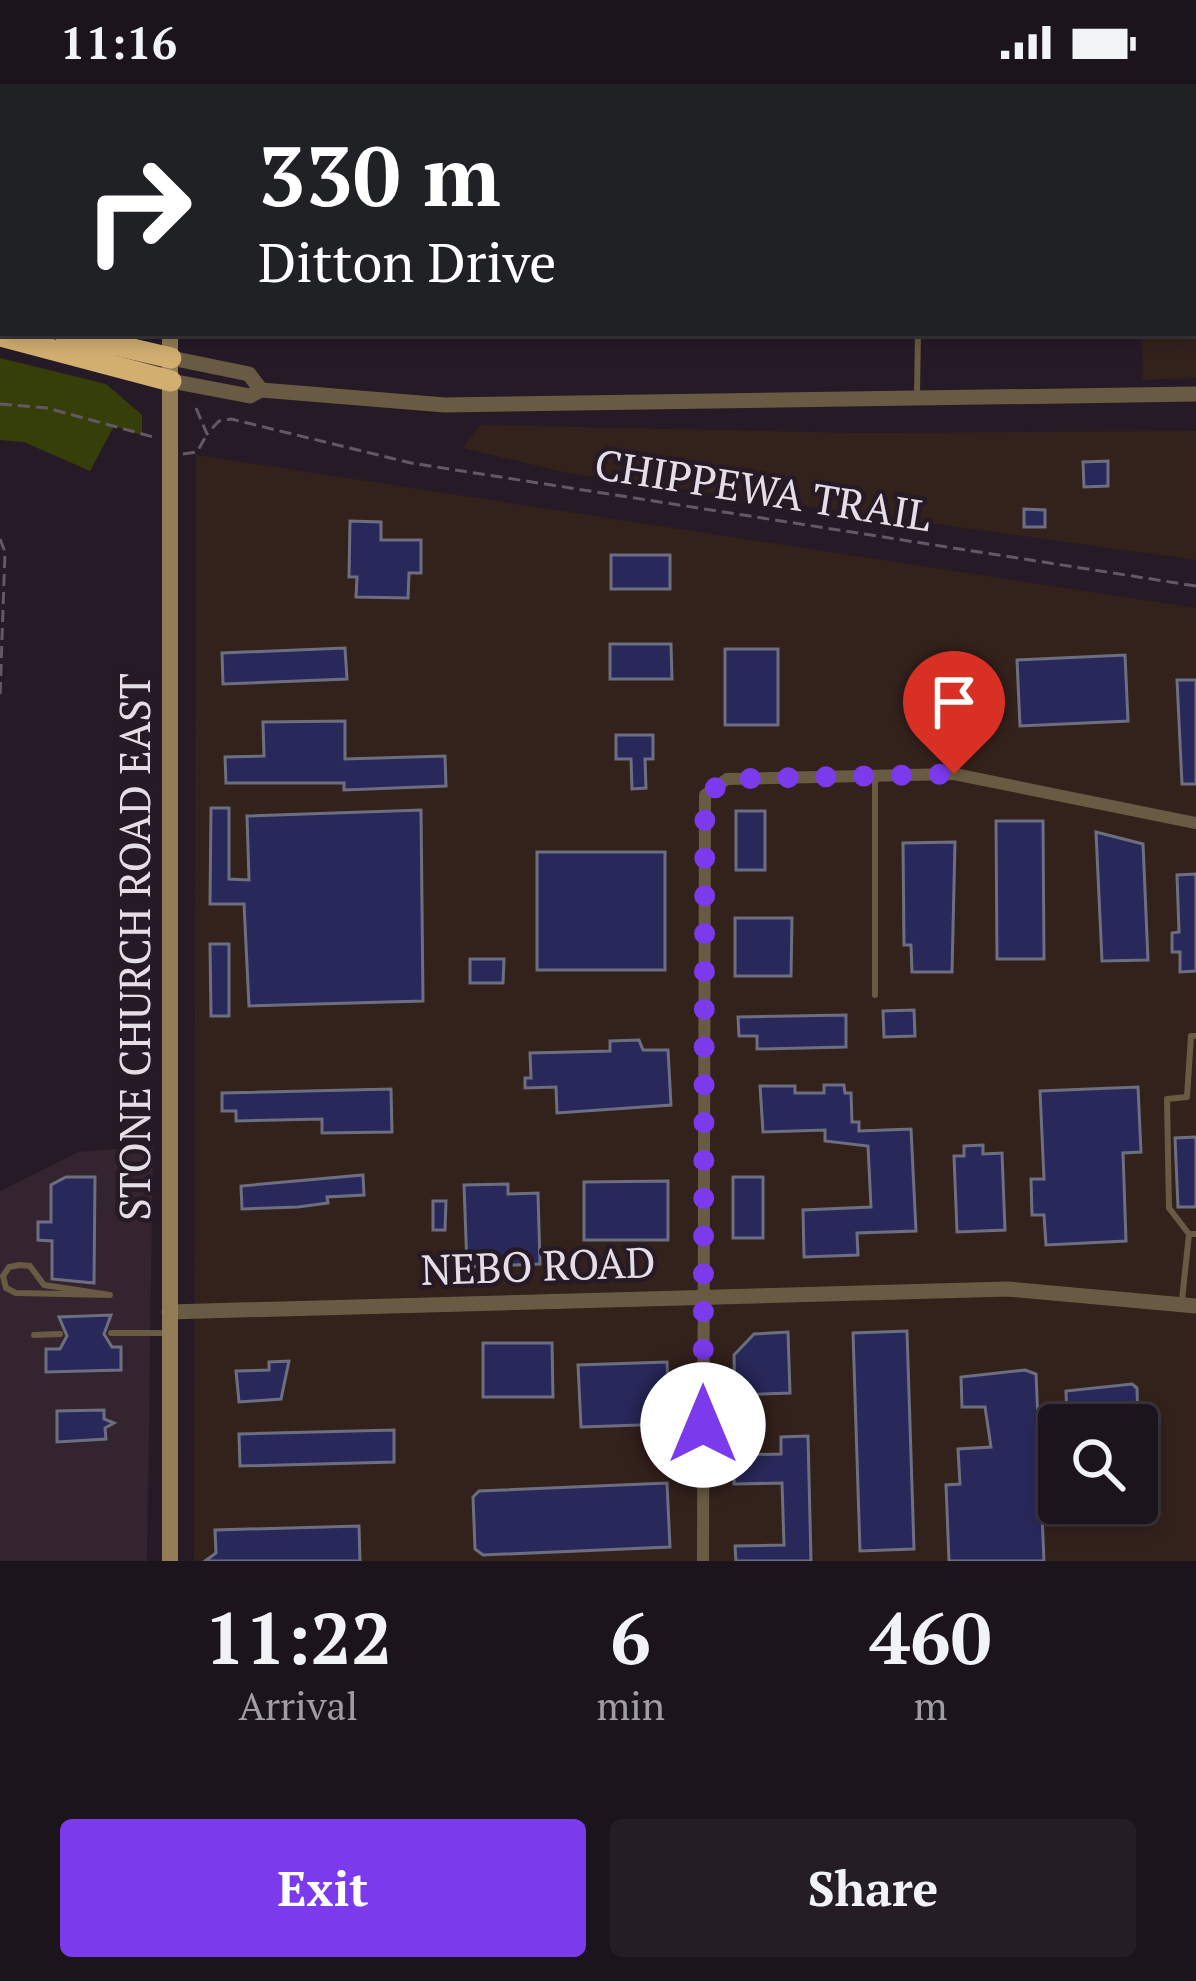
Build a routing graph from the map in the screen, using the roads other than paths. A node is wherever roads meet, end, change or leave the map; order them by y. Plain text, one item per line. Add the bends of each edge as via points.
1 (0, 336) edge
2 (77, 336) edge
3 (170, 336) edge
4 (918, 336) edge
5 (171, 358) junction
6 (171, 381) junction
7 (261, 390) junction
8 (1196, 394) edge
9 (916, 398) junction
10 (875, 776) junction
11 (1196, 823) edge
12 (874, 995) dead end
13 (1196, 1036) edge
14 (1192, 1096) edge
15 (1192, 1234) edge
16 (110, 1295) joint
17 (704, 1295) junction
18 (1189, 1305) edge
19 (169, 1312) junction
20 (111, 1333) dead end
21 (170, 1333) junction
22 (60, 1334) dead end
23 (34, 1335) dead end
24 (170, 1561) edge
25 (703, 1561) edge

1 - 6 highway
2 - 5 highway
3 - 5 main road, STONE CHURCH ROAD EAST
4 - 9 lane
5 - 6 main road, STONE CHURCH ROAD EAST
5 - 7 street via 249,374
6 - 7 street via 250,396
6 - 19 main road, STONE CHURCH ROAD EAST
7 - 9 street via 445,405
8 - 9 street
10 - 11 street via 970,776
10 - 12 lane
10 - 17 street via 728,779 713,784 702,806
13 - 14 lane
14 - 15 lane via 1167,1099 1166,1137 1169,1208
15 - 18 lane
16 - 16 lane via 16,1293 3,1276 9,1267 30,1266 44,1285
17 - 18 street, NEBO ROAD via 1008,1289
17 - 19 street, NEBO ROAD
17 - 25 street
19 - 21 main road, STONE CHURCH ROAD EAST
20 - 21 lane
21 - 24 main road, STONE CHURCH ROAD EAST
22 - 23 lane

